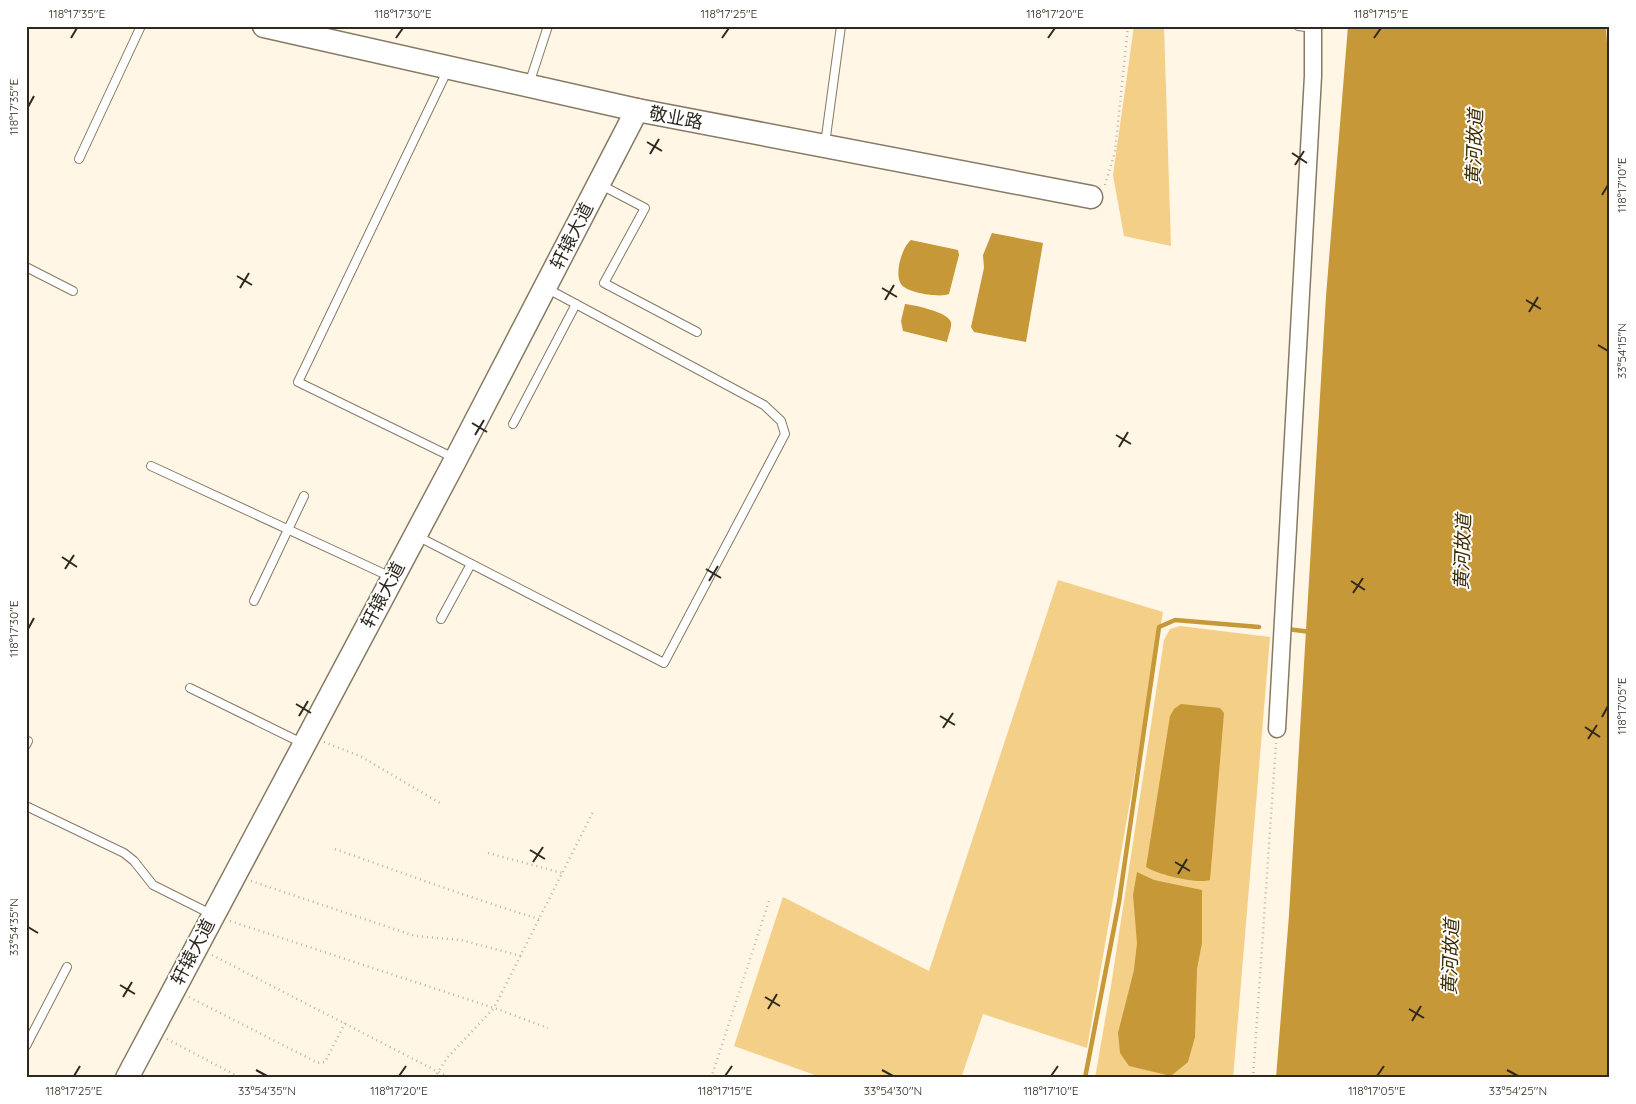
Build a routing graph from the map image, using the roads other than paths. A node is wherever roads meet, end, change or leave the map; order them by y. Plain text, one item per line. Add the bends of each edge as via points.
1 (141, 26) edge
2 (264, 26) edge
3 (548, 26) edge
4 (841, 26) edge
5 (1308, 27) edge
6 (449, 68) junction
7 (529, 86) junction
8 (637, 110) junction
9 (825, 146) junction
10 (79, 159) dead end
11 (599, 184) junction
12 (1091, 197) road end
13 (26, 267) edge
14 (545, 288) junction
15 (73, 291) dead end
16 (576, 304) junction
17 (697, 332) dead end
18 (513, 424) dead end
19 (456, 459) junction
20 (151, 466) dead end
21 (304, 496) dead end
22 (288, 529) junction
23 (415, 535) junction
24 (471, 564) junction
25 (392, 578) junction
26 (254, 601) dead end
27 (441, 620) dead end
28 (190, 688) dead end
29 (1277, 729) road end
30 (306, 740) junction
31 (26, 806) edge
32 (213, 914) junction
33 (68, 968) dead end
34 (26, 1046) edge
35 (126, 1078) edge

1 - 10 lane
2 - 6 street, 敬业路
3 - 7 lane
4 - 9 lane
5 - 29 street via 1312,95
6 - 7 street, 敬业路
6 - 19 lane via 298,382
7 - 8 street, 敬业路
8 - 9 street, 敬业路
8 - 11 street, 轩辕大道
9 - 12 street, 敬业路
11 - 14 street, 轩辕大道
11 - 17 lane via 645,208 604,283
13 - 15 lane
14 - 16 lane
14 - 19 street, 轩辕大道
16 - 18 lane
16 - 24 lane via 764,405 781,421 785,434 664,663
19 - 23 street, 轩辕大道
20 - 22 lane
21 - 22 lane
22 - 25 lane
22 - 26 lane
23 - 24 lane
23 - 25 street, 轩辕大道
24 - 27 lane
25 - 30 street, 轩辕大道
28 - 30 lane
30 - 32 street, 轩辕大道
31 - 32 lane via 124,852 153,885
32 - 35 street, 轩辕大道
33 - 34 lane

